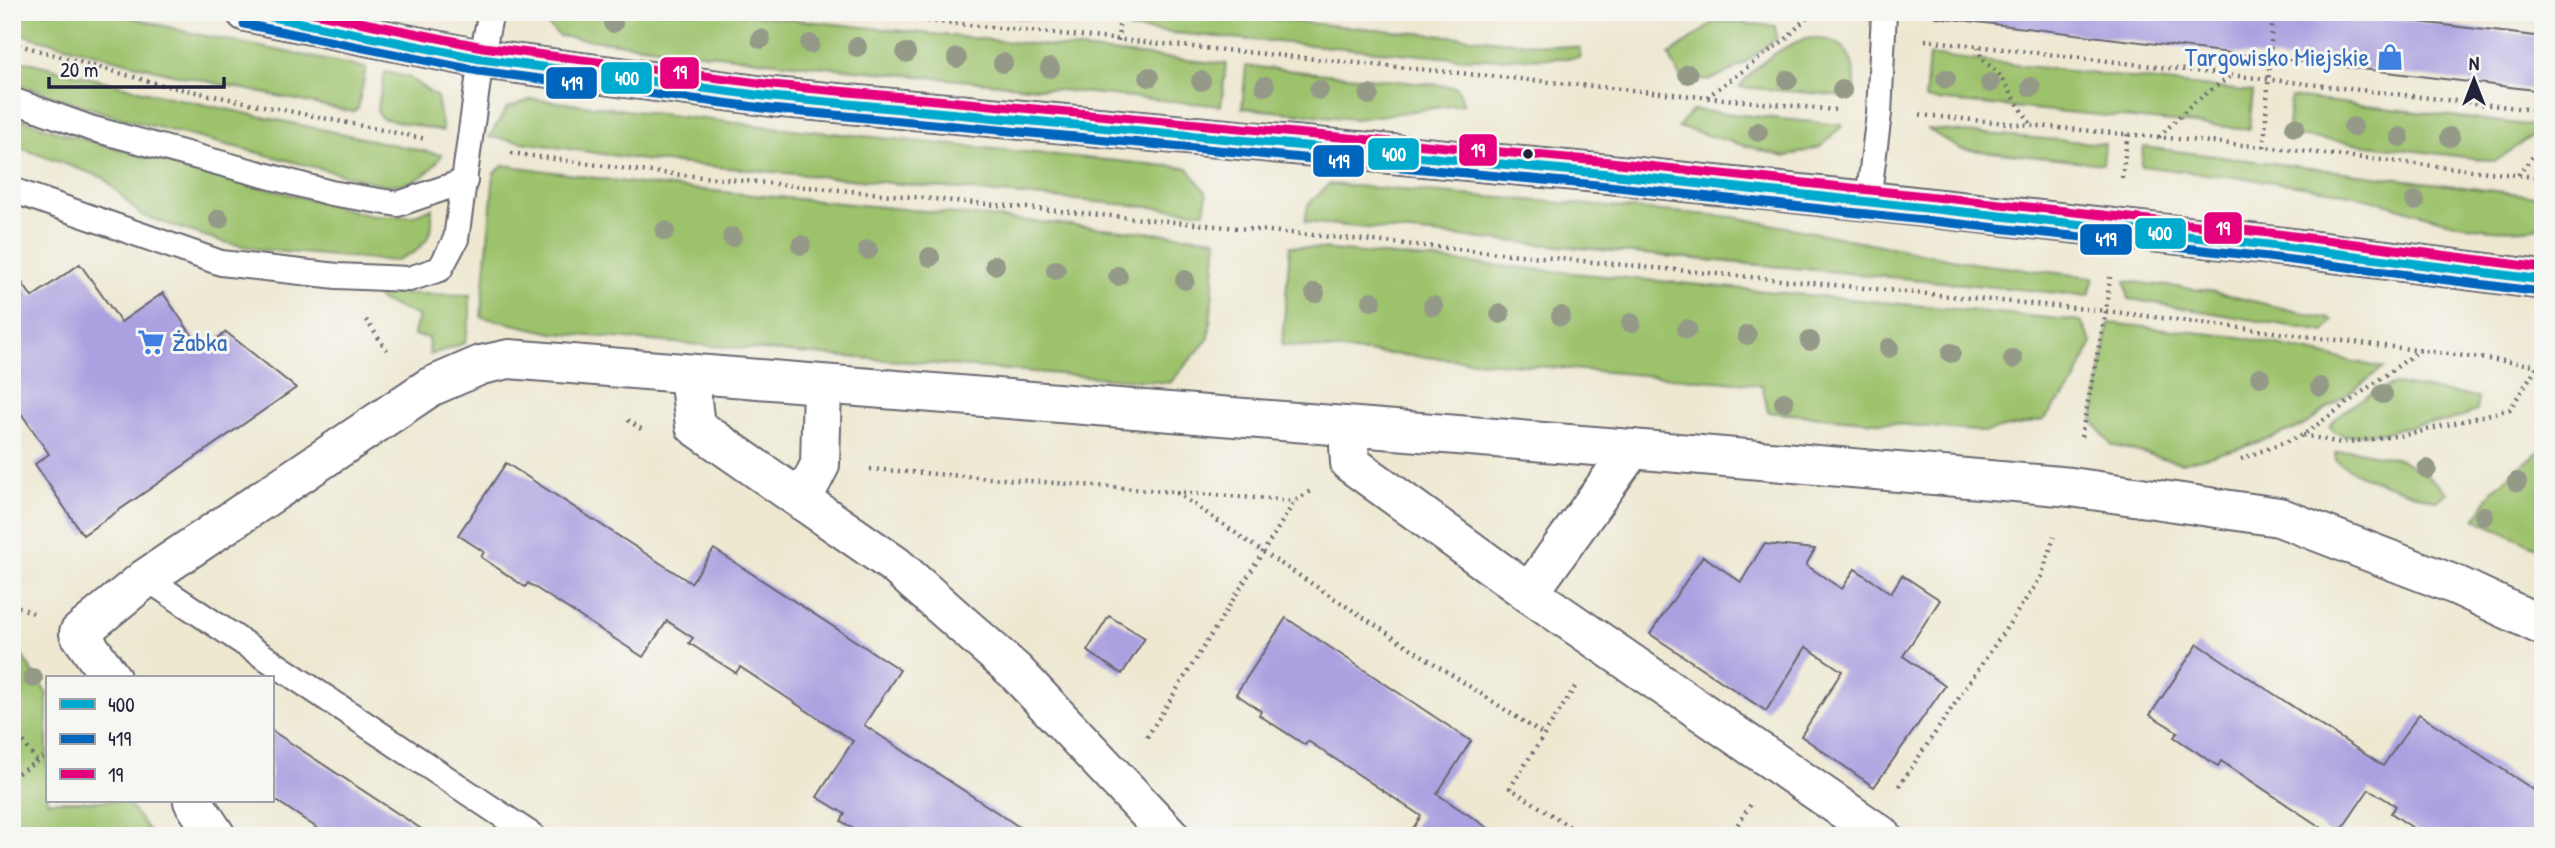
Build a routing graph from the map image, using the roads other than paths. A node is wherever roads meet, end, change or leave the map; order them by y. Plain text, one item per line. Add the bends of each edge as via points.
1 (246, 12) edge
2 (491, 12) edge
3 (1884, 12) edge
4 (481, 59) junction
5 (12, 100) edge
6 (465, 181) junction
7 (12, 190) edge
8 (1868, 201) junction
9 (2543, 281) edge
10 (689, 375) junction
11 (822, 386) junction
12 (1349, 446) junction
13 (1632, 449) junction
14 (802, 499) junction
15 (146, 578) junction
16 (1529, 593) junction
17 (2543, 626) edge
18 (110, 676) edge
19 (194, 802) edge
20 (1876, 832) edge
21 (216, 836) edge
22 (533, 836) edge
23 (1170, 836) edge

1 - 4 street
2 - 4 lane
3 - 8 lane via 1879,114
4 - 6 lane
4 - 8 street via 772,97
5 - 6 lane via 90,128 344,195 398,204
6 - 7 lane via 456,240 440,269 410,279 221,263
8 - 9 street via 2269,245
10 - 11 street
10 - 14 street via 695,426
10 - 15 street via 509,359 481,365 430,387
11 - 12 street via 1236,417
11 - 14 street via 820,466
12 - 13 street
12 - 16 street
13 - 16 street
13 - 17 street via 2071,487 2279,517 2458,586
14 - 23 street via 895,565 1015,671
15 - 18 street via 79,633
15 - 22 lane
16 - 20 street
19 - 21 street

